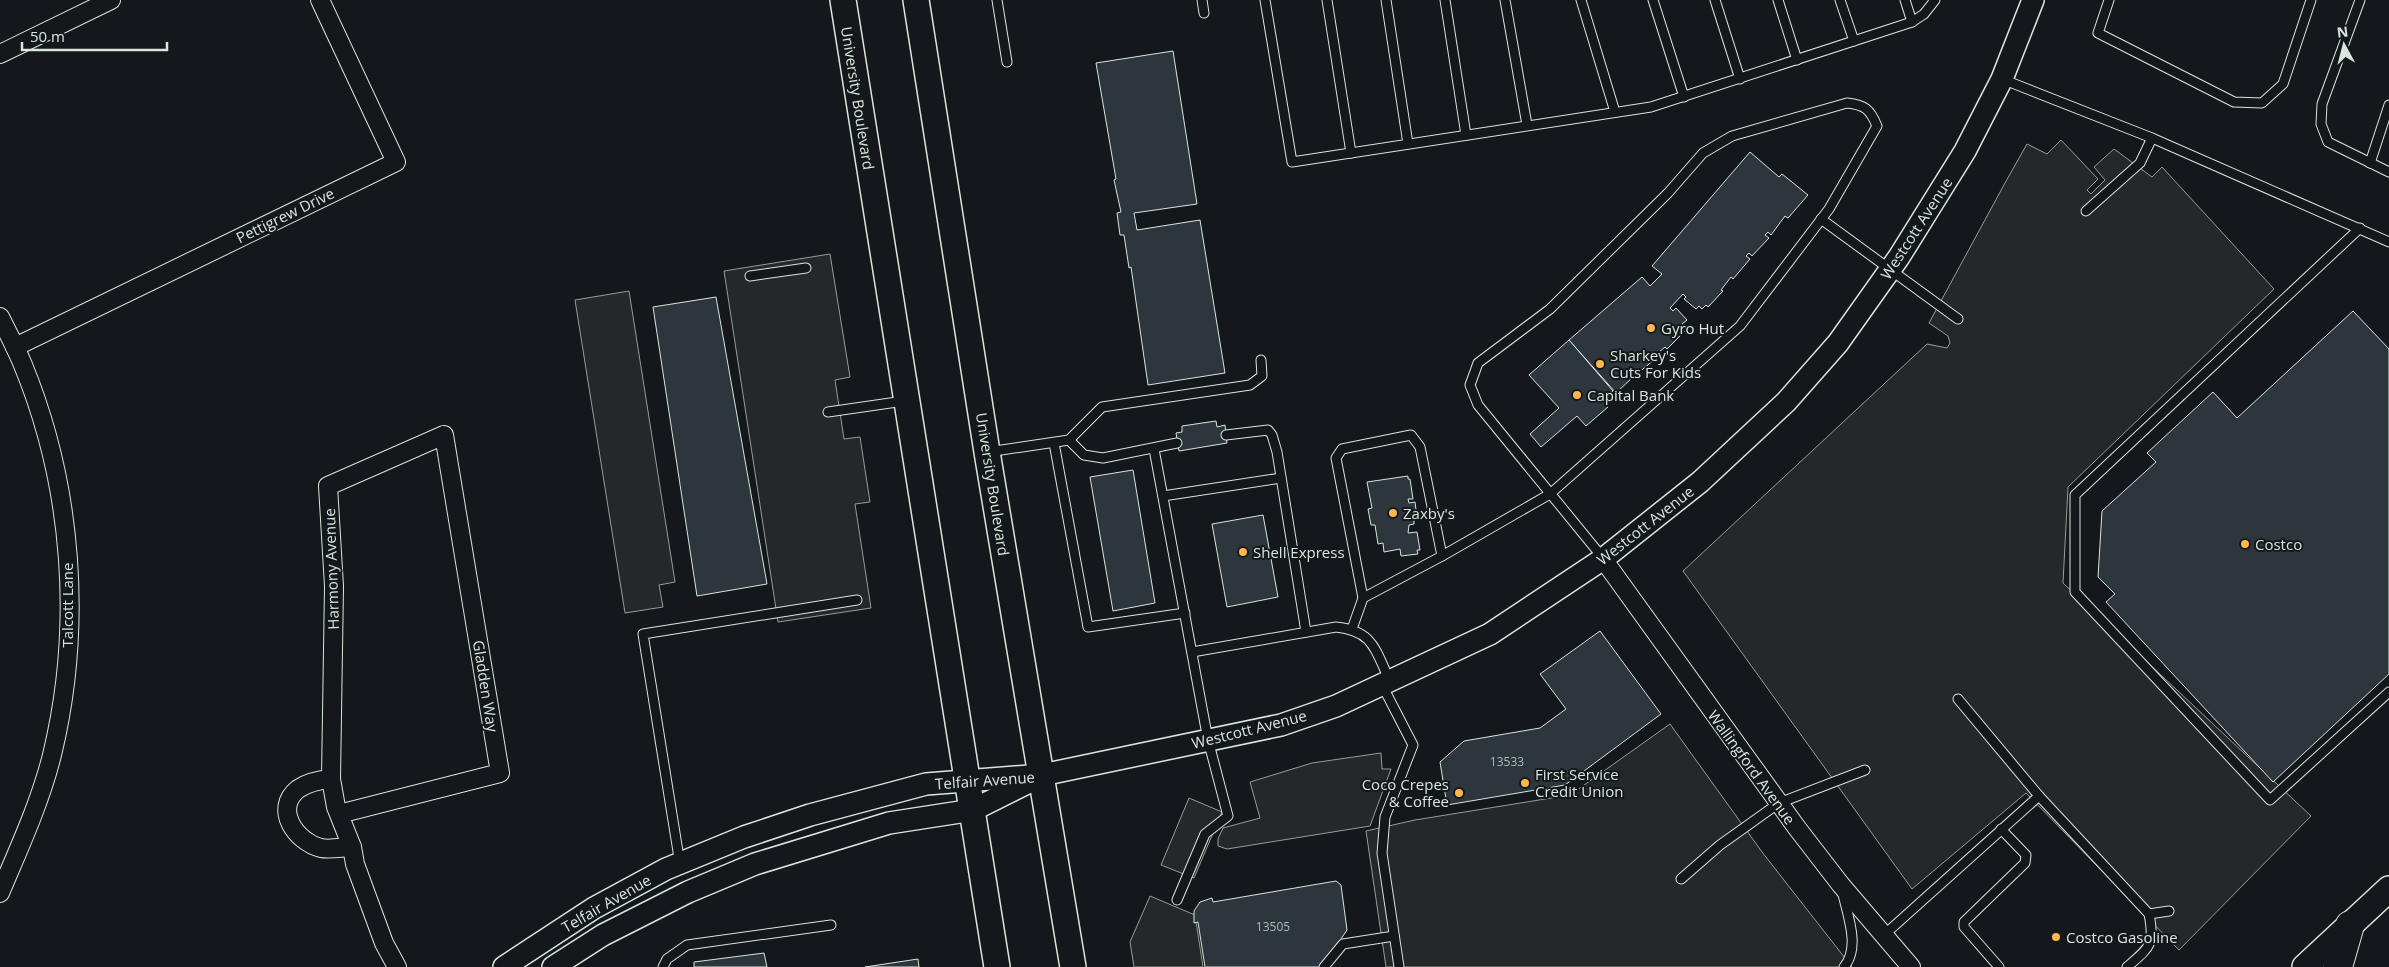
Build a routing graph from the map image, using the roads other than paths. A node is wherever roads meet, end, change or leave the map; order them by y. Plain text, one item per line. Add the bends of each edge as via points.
1 (111, 0) edge
2 (320, 0) edge
3 (843, 0) edge
4 (916, 0) edge
5 (997, 0) edge
6 (1202, 0) edge
7 (1265, 0) edge
8 (1327, 0) edge
9 (1386, 0) edge
10 (1445, 0) edge
11 (1506, 0) edge
12 (1581, 0) edge
13 (1653, 0) edge
14 (1715, 0) edge
15 (1778, 0) edge
16 (1840, 0) edge
17 (1905, 0) edge
18 (1936, 0) edge
19 (2033, 0) edge
20 (2109, 0) edge
21 (2311, 0) edge
22 (2360, 0) edge
23 (1204, 13) dead end
24 (1912, 22) junction
25 (1854, 41) junction
26 (0, 54) edge
27 (1798, 60) junction
28 (1007, 62) dead end
29 (1740, 79) junction
30 (2002, 79) junction
31 (1684, 97) junction
32 (2389, 105) edge
33 (1615, 112) junction
34 (1527, 126) junction
35 (1466, 135) junction
36 (2152, 138) junction
37 (1408, 144) junction
38 (1351, 153) junction
39 (2370, 163) junction
40 (2389, 172) edge
41 (2086, 212) dead end
42 (1821, 219) junction
43 (2360, 228) junction
44 (2389, 242) edge
45 (806, 268) dead end
46 (1891, 268) junction
47 (750, 276) dead end
48 (0, 317) edge
49 (1958, 319) dead end
50 (15, 347) junction
51 (1261, 360) dead end
52 (906, 401) junction
53 (828, 412) dead end
54 (444, 435) joint
55 (1226, 435) dead end
56 (1069, 440) junction
57 (1054, 443) junction
58 (1177, 443) dead end
59 (1154, 449) junction
60 (987, 452) junction
61 (1281, 478) junction
62 (1550, 494) junction
63 (1163, 496) junction
64 (1442, 556) junction
65 (1603, 559) junction
66 (1363, 598) junction
67 (857, 600) dead end
68 (1184, 613) junction
69 (1352, 628) junction
70 (1306, 632) junction
71 (1192, 652) junction
72 (1386, 684) junction
73 (2389, 692) edge
74 (1958, 699) dead end
75 (1208, 740) junction
76 (1865, 770) dead end
77 (1042, 775) junction
78 (331, 779) junction
79 (968, 781) junction
80 (2039, 796) junction
81 (1779, 803) junction
82 (973, 810) junction
83 (339, 814) junction
84 (2001, 829) junction
85 (352, 847) junction
86 (680, 864) junction
87 (1682, 879) dead end
88 (1841, 885) junction
89 (2389, 889) edge
90 (0, 893) edge
91 (1177, 900) dead end
92 (2169, 910) dead end
93 (2150, 914) junction
94 (831, 925) dead end
95 (2350, 925) junction
96 (1394, 936) junction
97 (1884, 936) junction
98 (397, 967) edge
99 (504, 967) edge
100 (553, 967) edge
101 (663, 967) edge
102 (997, 967) edge
103 (1073, 967) edge
104 (1324, 967) edge
105 (1399, 967) edge
106 (1844, 967) edge
107 (1911, 967) edge
108 (1999, 967) edge
109 (2126, 967) edge
110 (2305, 967) edge
111 (2338, 967) edge

1 - 26 street
2 - 50 street, Pettigrew Drive via 396,162
3 - 52 main road, University Boulevard
4 - 60 main road, University Boulevard
5 - 28 lane
6 - 23 lane
7 - 38 lane via 1292,162
8 - 38 lane
9 - 37 lane
10 - 35 lane
11 - 34 lane
12 - 33 lane
13 - 31 lane
14 - 29 lane
15 - 27 lane
16 - 25 lane
17 - 24 lane
18 - 24 lane
19 - 30 street, Westcott Avenue
20 - 21 lane via 2098,33 2234,102 2262,103 2283,84
22 - 39 lane via 2322,104 2321,124 2328,142
24 - 25 lane
25 - 27 lane
27 - 29 lane
29 - 31 lane
30 - 36 lane
30 - 46 street, Westcott Avenue via 1966,151
31 - 33 lane via 1651,107
32 - 39 lane
33 - 34 lane
34 - 35 lane
35 - 37 lane
36 - 41 lane via 2140,163
36 - 43 lane
37 - 38 lane
39 - 40 lane
42 - 46 lane
42 - 62 lane via 1740,326
42 - 62 lane via 1877,126 1862,105 1847,103 1732,136 1702,152 1668,193 1550,309 1478,363 1470,386 1478,406
43 - 44 lane
43 - 73 lane via 2074,495 2075,592 2270,800
45 - 47 lane
46 - 49 lane
46 - 65 street, Westcott Avenue via 1838,343 1786,402 1700,482
48 - 50 street, Talcott Lane
50 - 90 street, Talcott Lane via 49,444 65,530 71,604 66,679 52,756 28,829
51 - 56 lane via 1262,376 1250,385 1102,407
52 - 53 lane
52 - 79 main road, University Boulevard
54 - 78 street, Harmony Avenue via 328,486 334,586
54 - 83 street, Gladden Way via 500,773
55 - 61 lane via 1268,430 1277,452
56 - 57 lane
56 - 59 lane via 1084,456 1103,458
57 - 60 lane
57 - 68 lane via 1088,627
58 - 59 lane
59 - 63 lane
60 - 77 main road, University Boulevard
61 - 63 lane
61 - 70 lane
62 - 64 lane
62 - 65 lane
63 - 68 lane
64 - 66 lane
64 - 66 lane via 1420,447 1411,435 1342,449 1336,458
65 - 72 street, Westcott Avenue via 1490,634
65 - 81 street, Wallingford Avenue
66 - 69 lane
67 - 86 lane via 643,634
68 - 71 lane
69 - 70 lane
69 - 72 lane via 1368,638
70 - 71 lane
71 - 75 lane
72 - 75 street, Westcott Avenue via 1281,725
72 - 96 lane via 1413,745 1385,817 1382,853
74 - 80 lane
75 - 77 street, Westcott Avenue
75 - 91 lane via 1228,816 1206,834
76 - 81 lane
77 - 79 street, Telfair Avenue
77 - 82 street, Telfair Avenue
77 - 103 main road, University Boulevard
78 - 83 street, Harmony Avenue
78 - 85 street via 313,781 297,790 290,801 290,825 297,836 322,849
79 - 82 main road, University Boulevard
79 - 86 street, Telfair Avenue via 926,784 810,815 744,837
80 - 84 lane
80 - 93 lane
81 - 87 lane via 1720,845
81 - 88 street, Wallingford Avenue
82 - 100 street, Telfair Avenue via 889,823 755,864 688,892 603,935
82 - 102 main road, University Boulevard
83 - 85 street, Harmony Avenue
84 - 97 lane
84 - 108 lane via 2026,856 2025,863 1964,922 1964,927
85 - 98 street, Harmony Avenue via 355,864 381,934
86 - 99 street, Telfair Avenue via 594,908
88 - 97 street, Wallingford Avenue
88 - 106 lane via 1853,948
89 - 95 main road
92 - 93 lane
93 - 109 lane via 2153,934 2147,950
94 - 101 lane via 687,945 667,959
95 - 110 main road
95 - 111 highway
96 - 104 lane via 1343,944
96 - 105 lane
97 - 107 street, Wallingford Avenue

